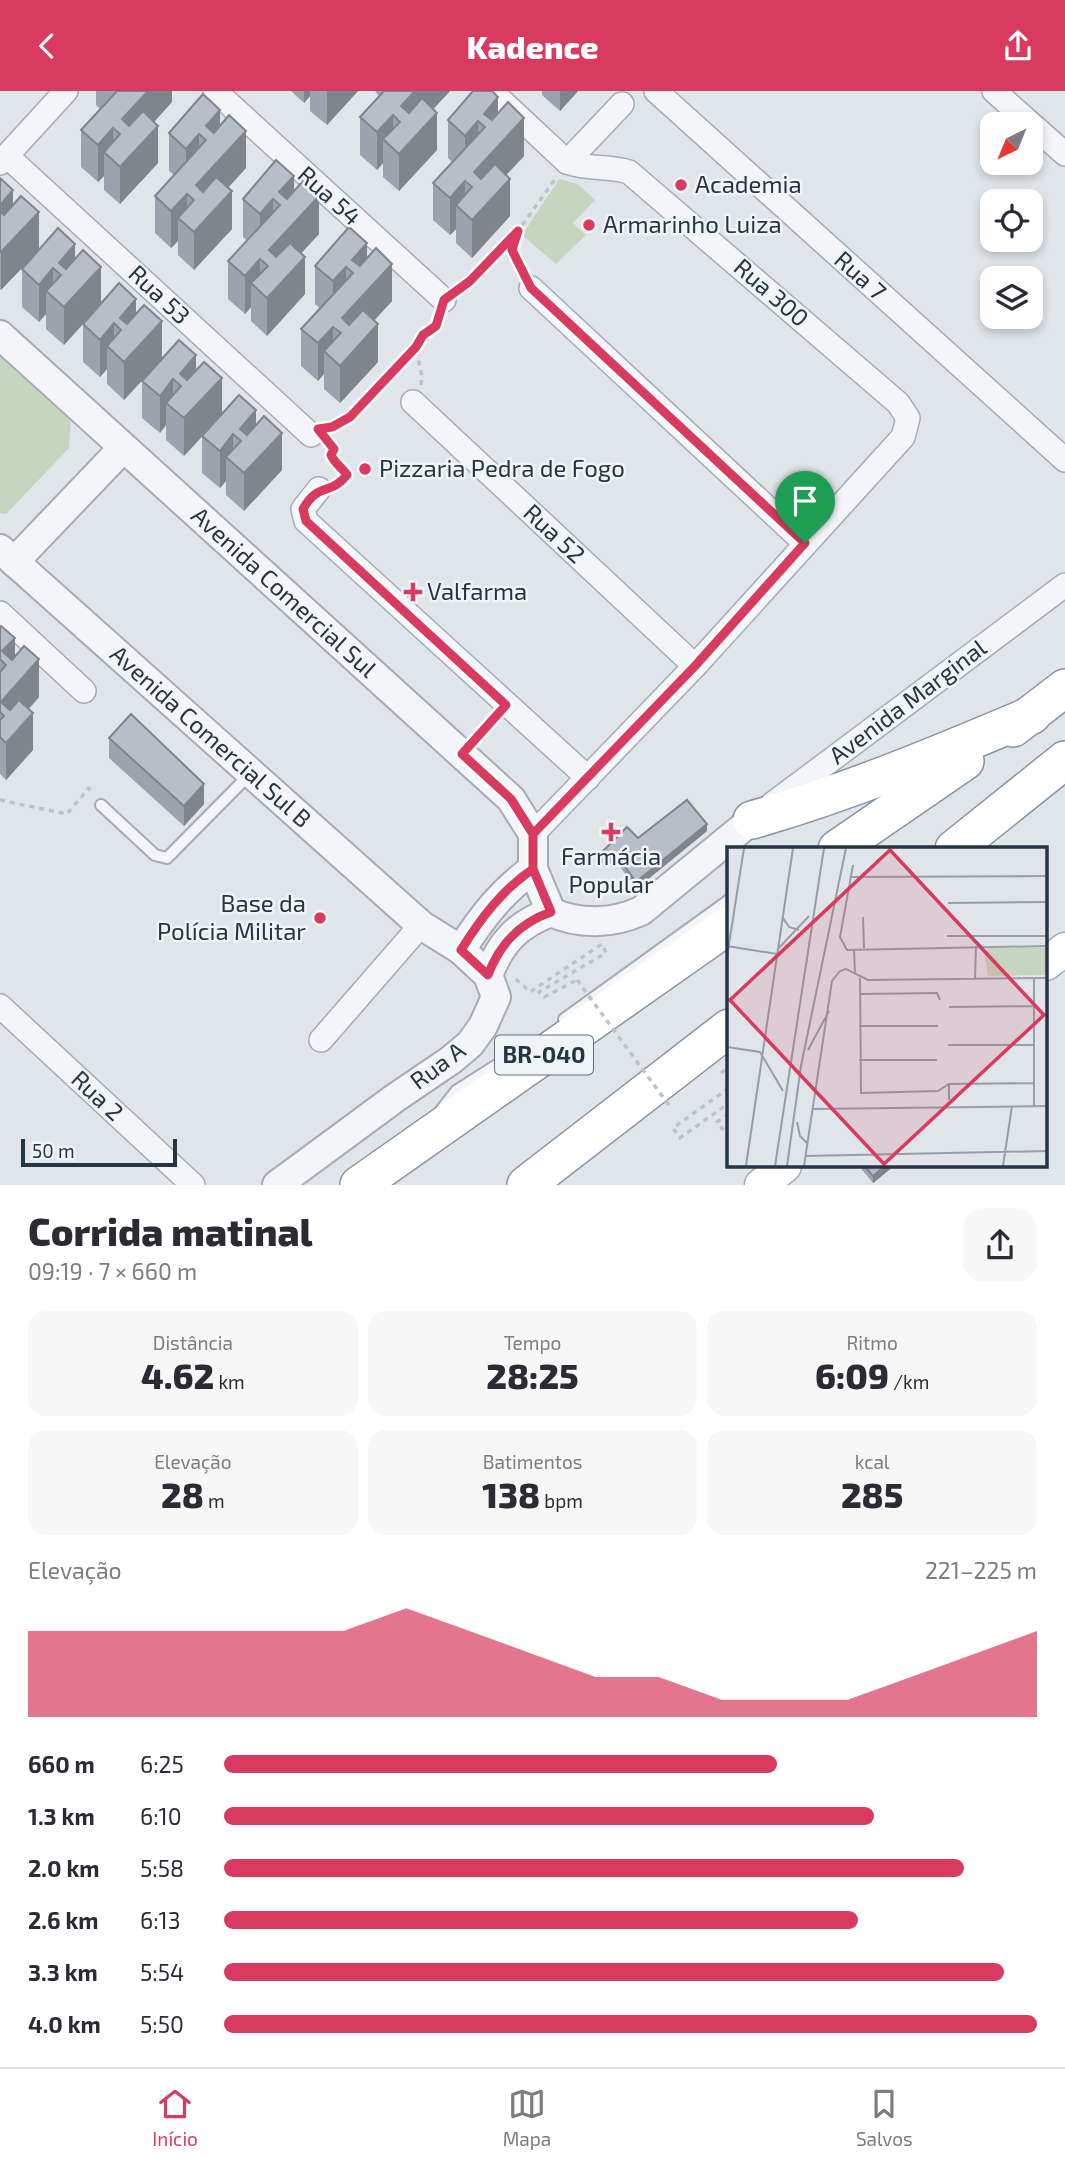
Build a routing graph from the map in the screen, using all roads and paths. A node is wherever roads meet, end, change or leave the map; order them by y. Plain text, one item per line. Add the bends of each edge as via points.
1 (215, 91) edge
2 (491, 91) edge
3 (656, 91) edge
4 (994, 91) edge
5 (64, 92) edge
6 (622, 104) dead end
7 (1065, 154) edge
8 (3, 159) edge
9 (568, 162) junction
10 (518, 231) junction
11 (531, 288) joint
12 (444, 300) junction
13 (0, 335) edge
14 (416, 347) junction
15 (413, 401) joint
16 (315, 432) junction
17 (123, 448) junction
18 (1065, 460) edge
19 (319, 489) joint
20 (805, 543) junction
21 (7, 556) edge
22 (1065, 585) edge
23 (0, 613) edge
24 (695, 666) junction
25 (1065, 688) edge
26 (84, 691) dead end
27 (506, 705) junction
28 (1032, 715) junction
29 (462, 754) junction
30 (1065, 760) edge
31 (250, 774) junction
32 (588, 778) junction
33 (0, 800) edge
34 (101, 805) joint
35 (752, 820) junction
36 (533, 834) junction
37 (840, 847) edge
38 (956, 847) edge
39 (533, 869) junction
40 (727, 901) edge
41 (551, 912) junction
42 (421, 925) junction
43 (727, 926) edge
44 (1065, 949) edge
45 (461, 950) junction
46 (1048, 962) edge
47 (492, 966) junction
48 (0, 1006) edge
49 (727, 1030) edge
50 (321, 1040) dead end
51 (727, 1089) edge
52 (727, 1104) edge
53 (671, 1108) dead end
54 (727, 1115) edge
55 (727, 1134) edge
56 (413, 1147) junction
57 (784, 1167) edge
58 (193, 1185) edge
59 (277, 1185) edge
60 (359, 1185) edge
61 (526, 1185) edge
62 (761, 1185) edge

1 - 12 street, Rua 54
2 - 9 street
3 - 18 street, Rua 7
4 - 7 street
5 - 8 street
6 - 9 street
8 - 16 street, Rua 53
9 - 10 path
9 - 20 street, Rua 300 via 629,172 898,403 908,418 903,437
10 - 11 path via 512,250
10 - 12 path via 470,281
11 - 20 street
12 - 14 path via 436,326
13 - 17 street, Avenida Comercial Sul
14 - 15 path via 422,377
14 - 16 path via 350,417
15 - 24 street, Rua 52
16 - 19 path via 334,449 334,463 347,475 339,485
17 - 21 street
17 - 29 street, Avenida Comercial Sul
19 - 27 street via 303,509 306,521
20 - 24 street
21 - 31 street, Avenida Comercial Sul B
22 - 35 street, Avenida Marginal
23 - 26 street
24 - 32 street
25 - 28 highway
27 - 29 path
27 - 32 street
28 - 35 highway via 917,764
28 - 37 highway
29 - 36 street, Avenida Comercial Sul via 511,799
30 - 38 highway
31 - 34 lane via 167,858 155,855
31 - 42 street, Avenida Comercial Sul B
32 - 36 street
33 - 34 path via 67,814 89,788
35 - 41 street via 641,911 625,919 569,921
36 - 39 street
39 - 41 street
39 - 45 street via 500,895
40 - 56 lane via 456,1091
41 - 47 street via 531,919 510,936
42 - 45 street
42 - 50 street
43 - 56 highway, BR-040
44 - 46 main road
45 - 47 street
47 - 53 path, bridge via 530,992 603,944 606,953 539,992 544,997 578,980
47 - 59 street, Rua A via 496,997 470,1044
48 - 58 street, Rua 2
49 - 61 highway
51 - 52 path via 673,1128 680,1138
54 - 55 path via 717,1122
56 - 60 highway, BR-040
57 - 62 main road

